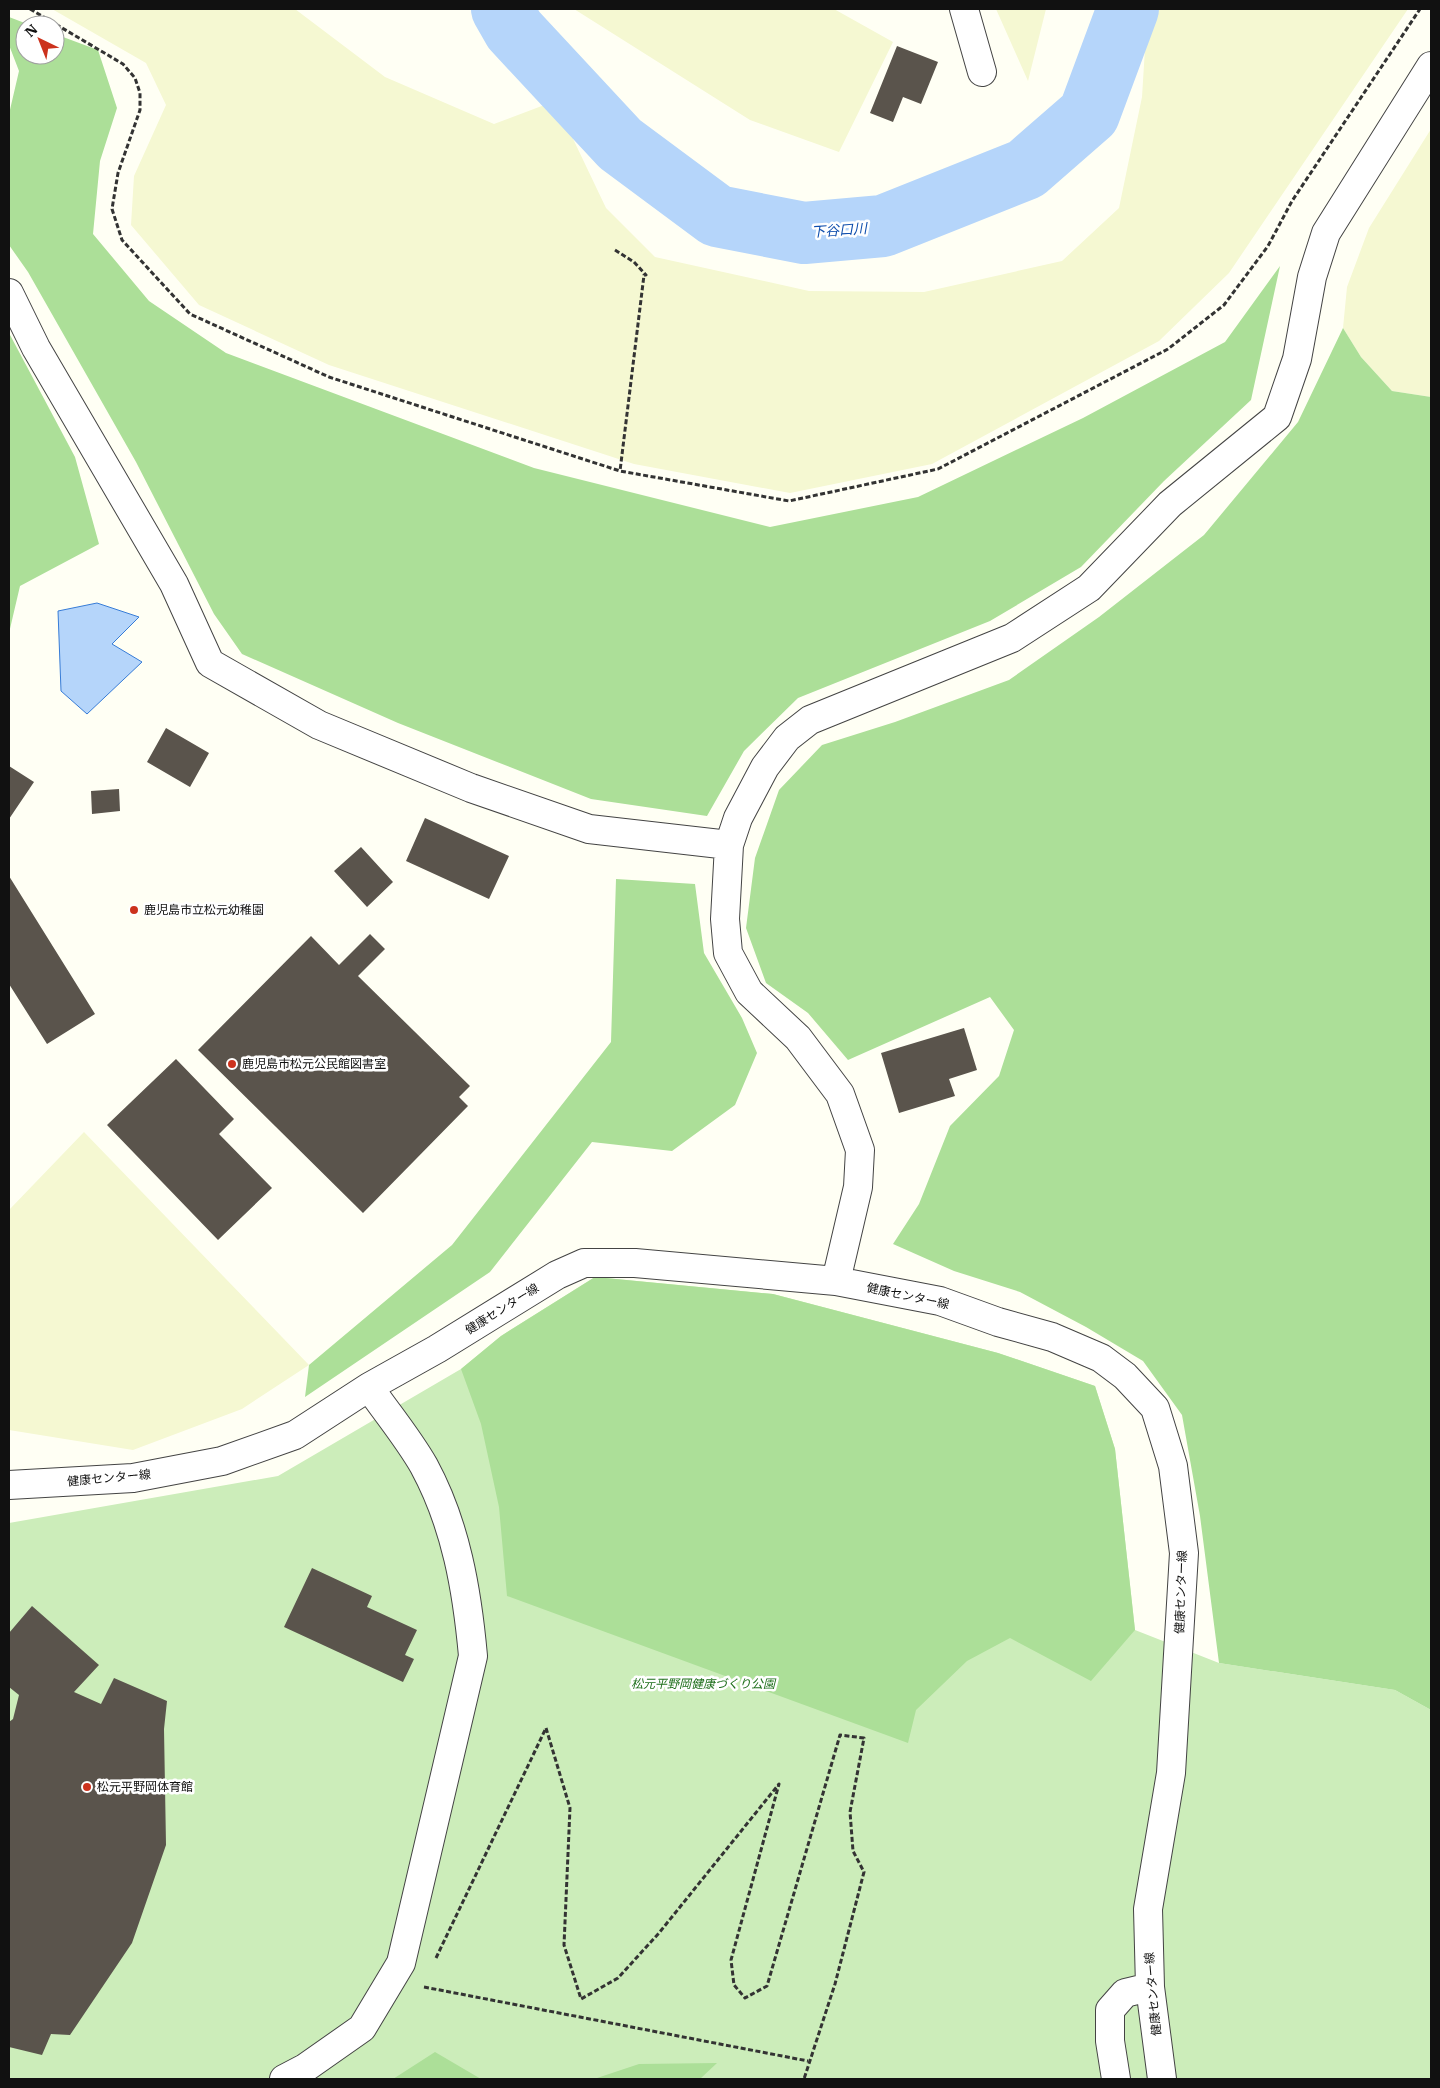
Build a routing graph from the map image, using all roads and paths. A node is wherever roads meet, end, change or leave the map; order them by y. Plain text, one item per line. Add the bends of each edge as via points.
1 (30, 9) edge
2 (964, 9) edge
3 (1420, 9) edge
4 (1431, 66) edge
5 (982, 72) dead end
6 (615, 250) dead end
7 (9, 293) edge
8 (620, 471) junction
9 (729, 845) junction
10 (836, 1281) junction
11 (369, 1387) junction
12 (9, 1485) edge
13 (432, 1962) dead end
14 (391, 1980) junction
15 (1150, 1987) junction
16 (808, 2061) junction
17 (284, 2079) edge
18 (804, 2079) edge
19 (1116, 2079) edge
20 (1162, 2079) edge

1 - 8 path via 123,64 135,78 140,93 140,110 118,173 112,209 122,240 190,314 329,377
2 - 5 street
3 - 8 path via 1292,201 1268,246 1224,305 1168,349 938,469 789,501
4 - 9 street via 1326,233 1312,277 1296,360 1276,417 1170,504 1089,588 1012,638 810,720 787,738 765,767 738,818
6 - 8 path via 634,262 646,275
7 - 9 street via 36,348 174,584 210,663 319,725 480,792 589,830
9 - 10 street via 724,919 728,953 749,992 798,1038 840,1094 860,1150 858,1187
10 - 11 street, 健康センター線 via 635,1262 584,1263 557,1275
10 - 15 street, 健康センター線 via 940,1301 1052,1337 1102,1358 1125,1376 1155,1408 1173,1466 1184,1553 1172,1773 1148,1909
11 - 12 street, 健康センター線 via 295,1435 222,1462 133,1478
11 - 14 street via 423,1465 445,1512 458,1552 469,1606 473,1656 401,1963
13 - 16 path via 439,1954 546,1728 570,1808 564,1946 581,1999 618,1978 659,1933 779,1784 731,1960 734,1985 745,1998 767,1986 840,1735 864,1738 850,1812 854,1851 864,1872 835,1984
14 - 16 path
14 - 17 street via 362,2028
15 - 19 street via 1125,1993 1110,2010 1110,2041
15 - 20 street, 健康センター線
16 - 18 path

